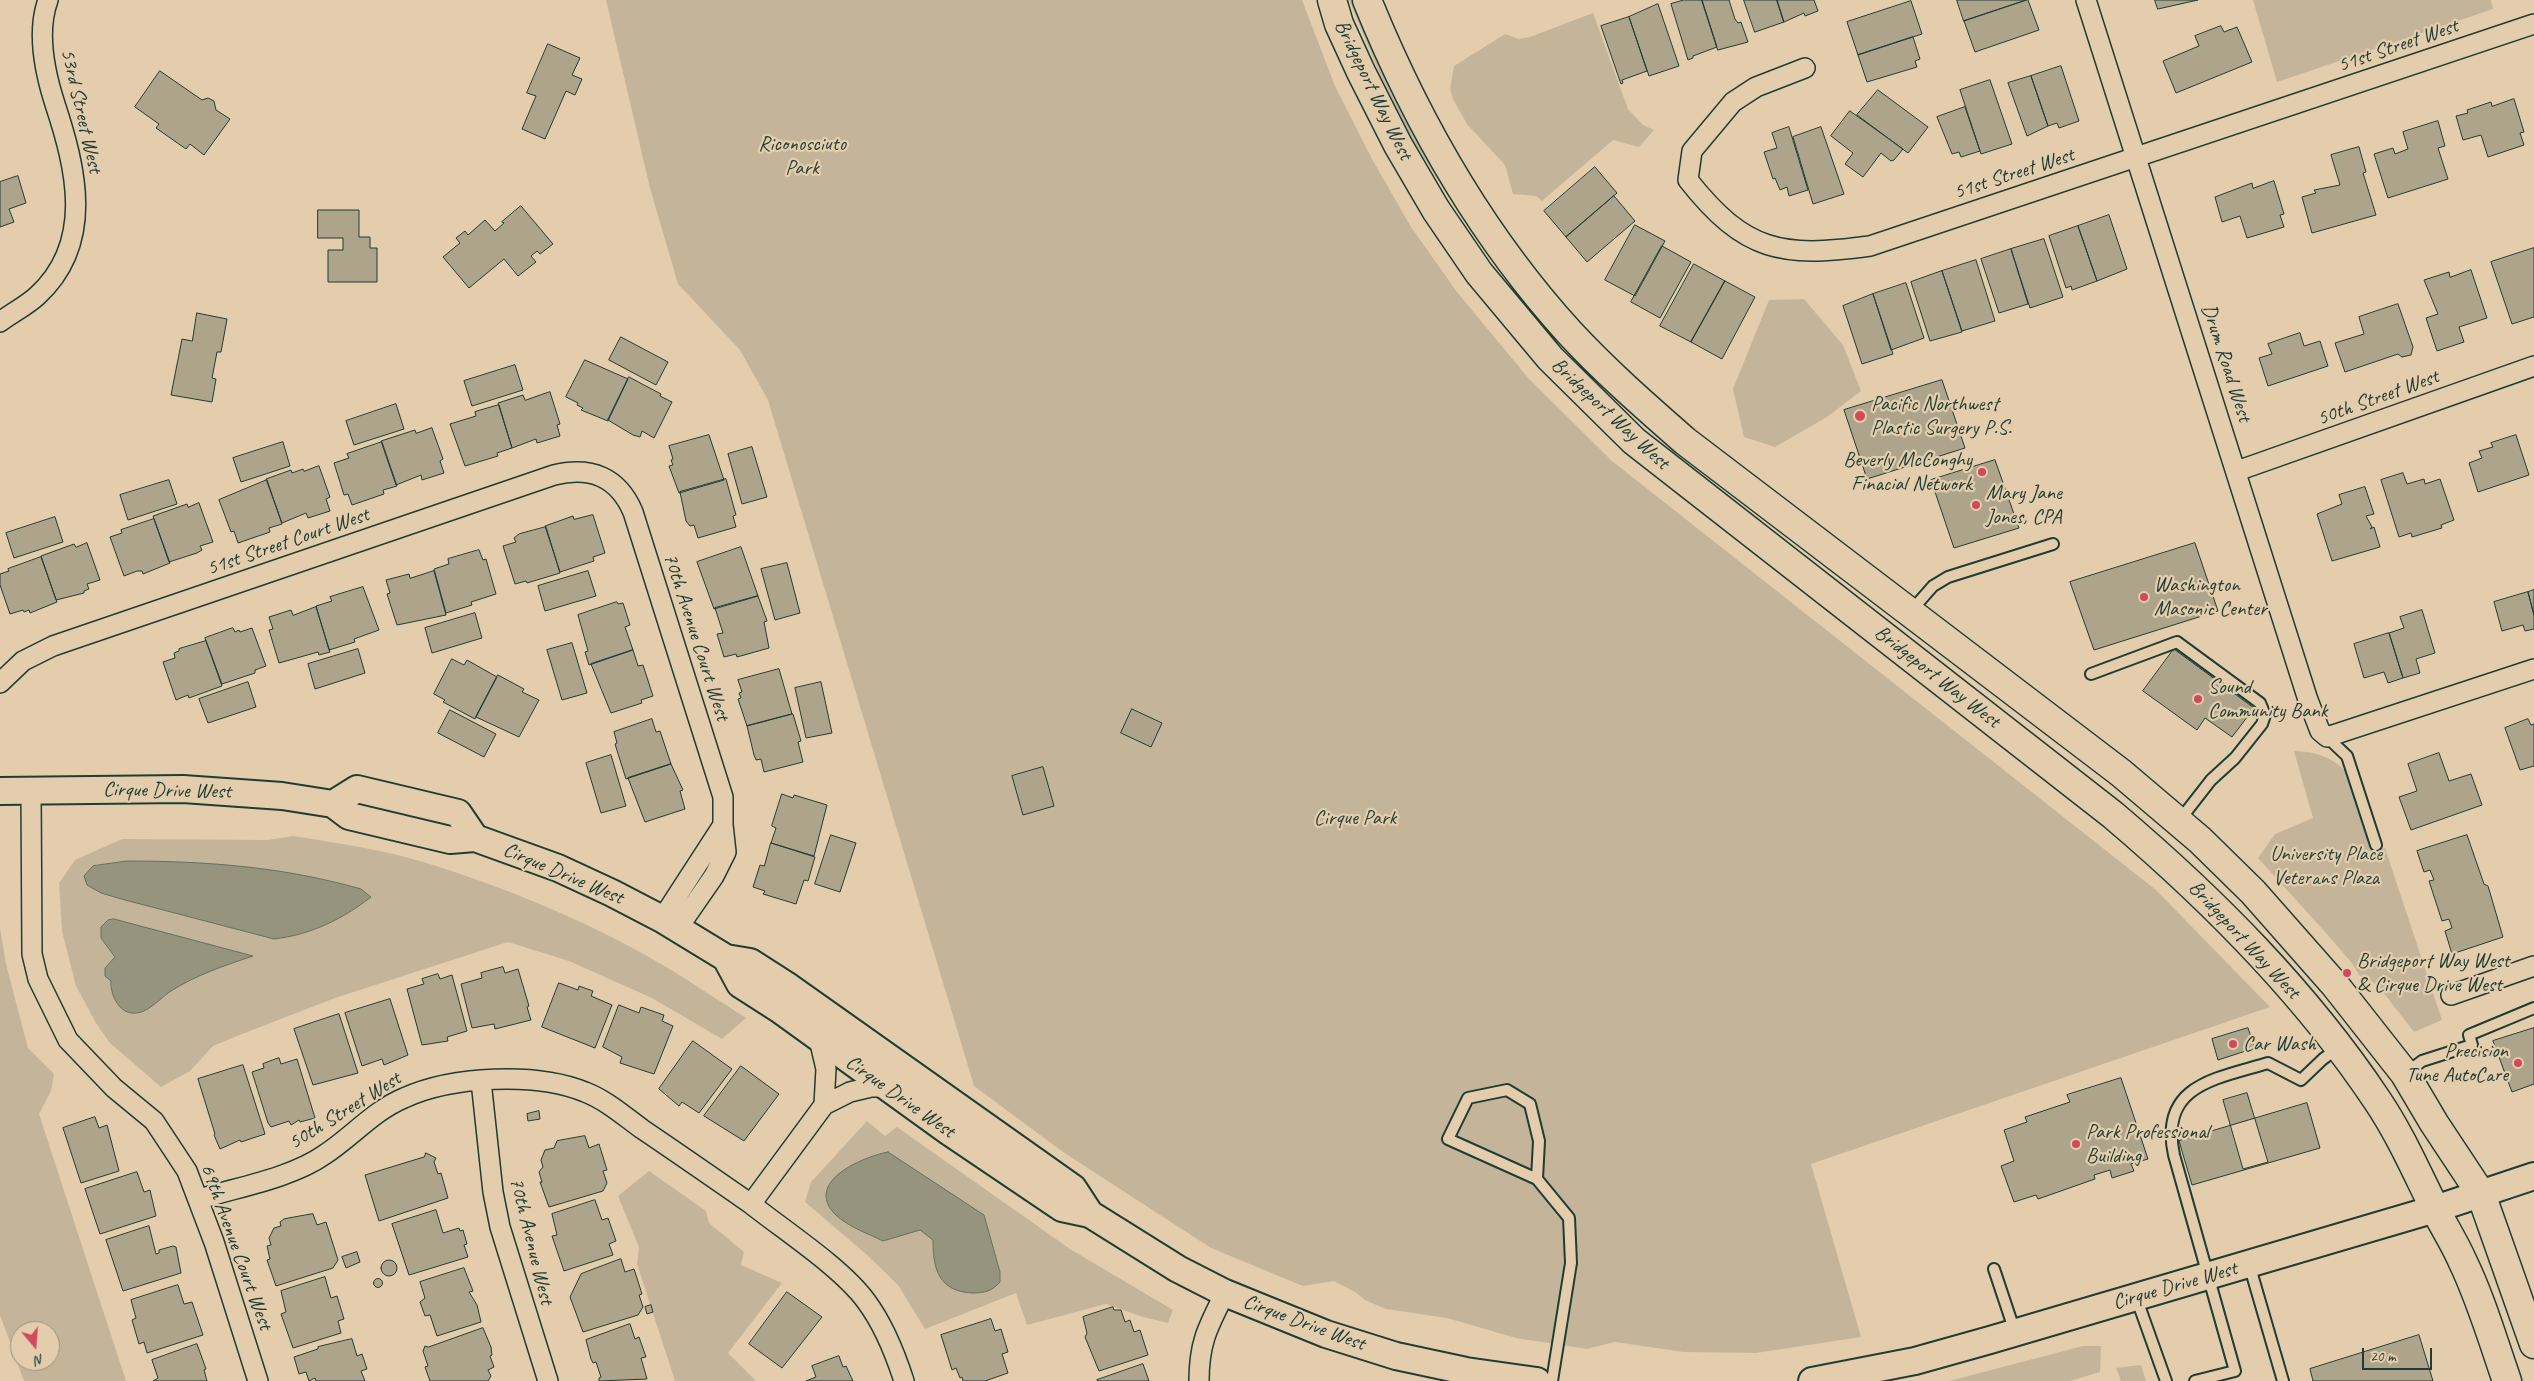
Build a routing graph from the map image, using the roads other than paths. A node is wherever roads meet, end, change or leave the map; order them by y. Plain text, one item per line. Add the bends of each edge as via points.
1 (48, 0) edge
2 (1332, 0) edge
3 (1367, 0) edge
4 (2086, 0) edge
5 (2534, 24) edge
6 (1805, 68) dead end
7 (2136, 158) junction
8 (0, 322) edge
9 (2534, 366) edge
10 (2237, 471) junction
11 (600, 477) joint
12 (2053, 544) dead end
13 (1910, 613) junction
14 (2534, 669) edge
15 (2091, 674) dead end
16 (0, 683) edge
17 (2327, 737) junction
18 (0, 791) edge
19 (31, 791) junction
20 (2178, 822) junction
21 (2376, 845) dead end
22 (670, 924) junction
23 (726, 958) junction
24 (2534, 966) edge
25 (2450, 995) dead end
26 (2534, 1008) edge
27 (820, 1039) junction
28 (2339, 1048) junction
29 (2406, 1074) junction
30 (481, 1081) junction
31 (887, 1087) junction
32 (824, 1105) junction
33 (967, 1129) junction
34 (2534, 1176) edge
35 (1537, 1179) junction
36 (2481, 1194) junction
37 (200, 1199) junction
38 (751, 1204) junction
39 (2435, 1209) junction
40 (2249, 1264) junction
41 (1994, 1269) dead end
42 (2209, 1275) junction
43 (1225, 1293) junction
44 (2136, 1297) junction
45 (2015, 1333) junction
46 (2534, 1344) edge
47 (258, 1381) edge
48 (548, 1381) edge
49 (904, 1381) edge
50 (1199, 1381) edge
51 (1537, 1381) edge
52 (1552, 1381) edge
53 (1812, 1381) edge
54 (2166, 1381) edge
55 (2195, 1381) edge
56 (2283, 1381) edge
57 (2507, 1381) edge

1 - 8 street, 53rd Street West via 43,27 44,65 74,168 74,224 68,252 58,271 37,296
2 - 28 main road, Bridgeport Way West via 1362,72 1436,210 1479,272 1550,358 1634,441 2114,815 2172,865 2241,932
3 - 13 main road, Bridgeport Way West via 1412,105 1445,163 1484,224 1569,332 1623,387 1684,441
4 - 7 street, Drum Road West
5 - 7 street, 51st Street West
6 - 7 street, 51st Street West via 1756,87 1733,102 1692,151 1688,180 1727,224 1754,240 1788,250 1822,252 1870,246
7 - 10 street, Drum Road West
9 - 10 street, 50th Street West
10 - 17 street, Drum Road West via 2308,700 2320,731
11 - 16 street, 51st Street Court West via 575,472 554,475 53,646 23,661
11 - 22 street, 70th Avenue Court West via 622,492 633,512 724,806 726,852 714,876
12 - 13 lane via 1948,577 1934,586
13 - 20 main road, Bridgeport Way West via 2121,773
14 - 17 street
15 - 20 lane via 2178,642 2252,696 2264,710 2262,724
17 - 21 lane via 2347,756
18 - 19 main road, Cirque Drive West
19 - 22 main road, Cirque Drive West via 183,789 282,796 333,804 349,816 450,840 475,838 558,868
19 - 37 street, 69th Avenue Court West via 32,954 38,979 68,1040 114,1088 154,1121 179,1158
20 - 29 main road, Bridgeport Way West via 2253,892 2335,985
22 - 23 main road, Cirque Drive West
23 - 27 main road, Cirque Drive West via 740,984
23 - 33 main road, Cirque Drive West via 750,962 773,977
24 - 25 street
26 - 29 lane via 2469,1035 2472,1045 2422,1061
27 - 31 main road, Cirque Drive West
27 - 32 street via 826,1069
28 - 39 main road, Bridgeport Way West via 2378,1101 2409,1154
28 - 42 lane via 2301,1080 2268,1063 2197,1086 2180,1102 2171,1123 2172,1142
29 - 36 main road, Bridgeport Way West
30 - 37 street, 50th Street West via 430,1089 403,1098 362,1124 323,1156 272,1177
30 - 38 street, 50th Street West via 534,1079 586,1092
30 - 48 street, 70th Avenue West via 500,1227
31 - 32 street via 850,1092
31 - 33 main road, Cirque Drive West
32 - 38 street
33 - 43 main road, Cirque Drive West via 1073,1188 1090,1214 1178,1269
34 - 36 main road, Cirque Drive West
35 - 35 lane via 1539,1141 1530,1104 1507,1090 1468,1098 1448,1139
35 - 52 lane via 1569,1218 1571,1263
36 - 39 main road, Cirque Drive West
36 - 46 main road, Bridgeport Way West
37 - 47 street, 69th Avenue Court West
38 - 49 street via 846,1278 866,1301 894,1349
39 - 40 main road, Cirque Drive West
39 - 57 main road, Bridgeport Way West via 2462,1260
40 - 42 main road, Cirque Drive West
40 - 56 lane
41 - 45 lane
42 - 44 main road, Cirque Drive West
42 - 55 lane via 2235,1371
43 - 50 street via 1200,1348
43 - 51 main road, Cirque Drive West via 1300,1325 1396,1356 1466,1371
44 - 45 main road, Cirque Drive West
44 - 54 lane
45 - 53 main road, Cirque Drive West via 1915,1361

